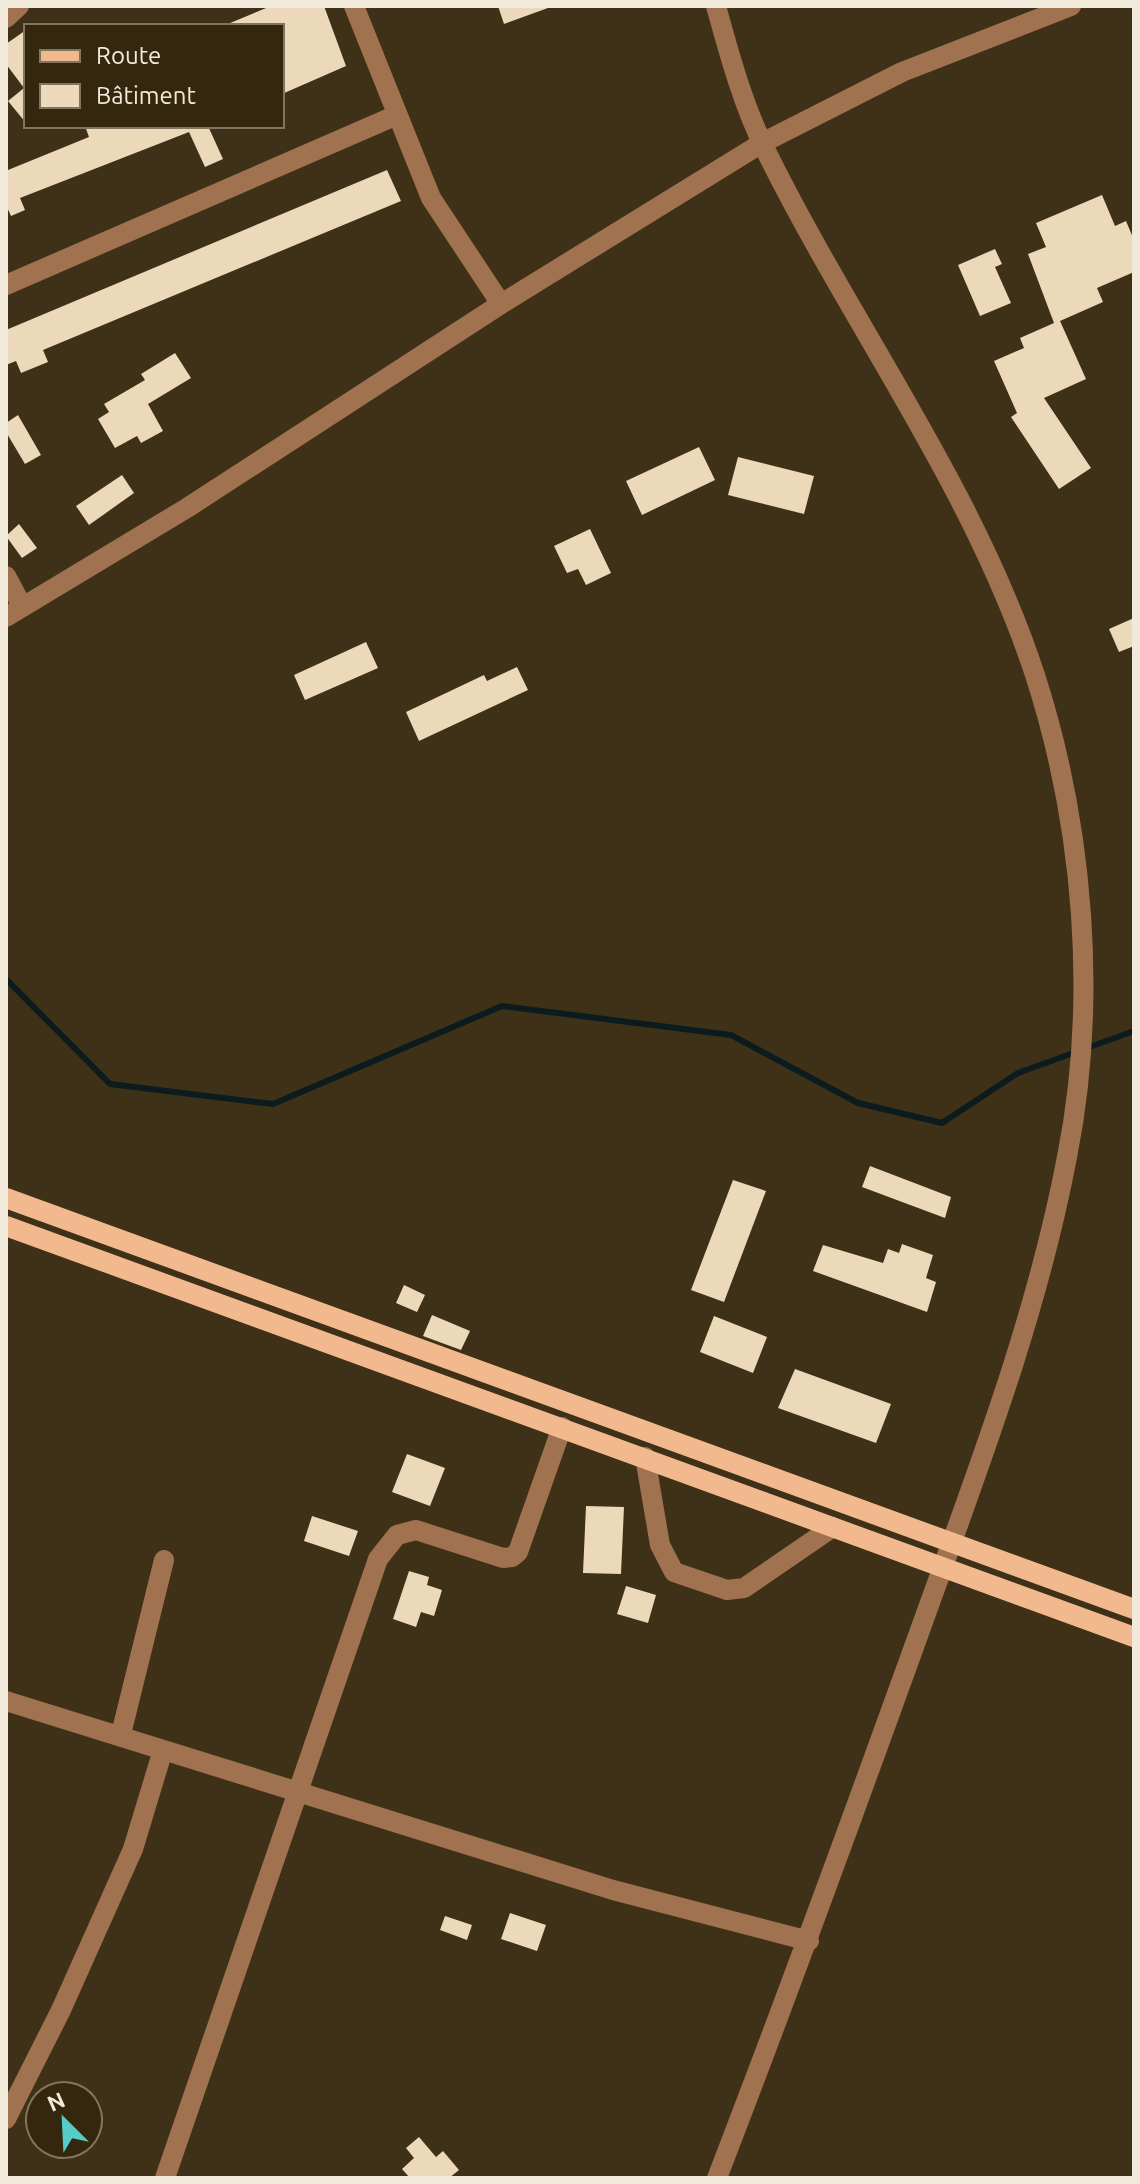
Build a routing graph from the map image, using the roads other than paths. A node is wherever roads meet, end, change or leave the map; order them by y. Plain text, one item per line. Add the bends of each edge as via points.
1 (19, 6) edge
2 (354, 6) edge
3 (716, 6) edge
4 (1071, 6) edge
5 (6, 18) edge
6 (397, 115) junction
7 (762, 143) junction
8 (6, 285) edge
9 (501, 304) junction
10 (6, 576) edge
11 (14, 612) edge
12 (6, 1198) edge
13 (6, 1226) edge
14 (562, 1427) junction
15 (645, 1457) junction
16 (833, 1527) junction
17 (952, 1541) junction
18 (164, 1560) dead end
19 (942, 1567) junction
20 (1134, 1609) edge
21 (1134, 1637) edge
22 (6, 1701) edge
23 (121, 1734) junction
24 (163, 1750) junction
25 (297, 1790) junction
26 (809, 1941) junction
27 (6, 2119) edge
28 (165, 2178) edge
29 (717, 2178) edge

1 - 5 street
2 - 6 street
3 - 7 street
4 - 7 street via 902,72
6 - 8 street
6 - 9 street via 431,198
7 - 9 street
7 - 17 street via 958,493 1000,581 1036,678 1062,786 1077,887 1084,991 1068,1156 1030,1312
9 - 11 street via 187,508
10 - 11 street
12 - 17 main road
13 - 14 main road
14 - 15 main road
14 - 25 street via 512,1557 416,1530 397,1535 387,1545
15 - 16 main road
15 - 16 street via 660,1545 674,1572 727,1590 744,1588
16 - 19 main road
17 - 19 street
17 - 20 main road
18 - 23 street
19 - 21 main road
19 - 26 street
22 - 23 street
23 - 24 street
24 - 25 street
24 - 27 street via 133,1849
25 - 26 street via 613,1890
25 - 28 street
26 - 29 street

